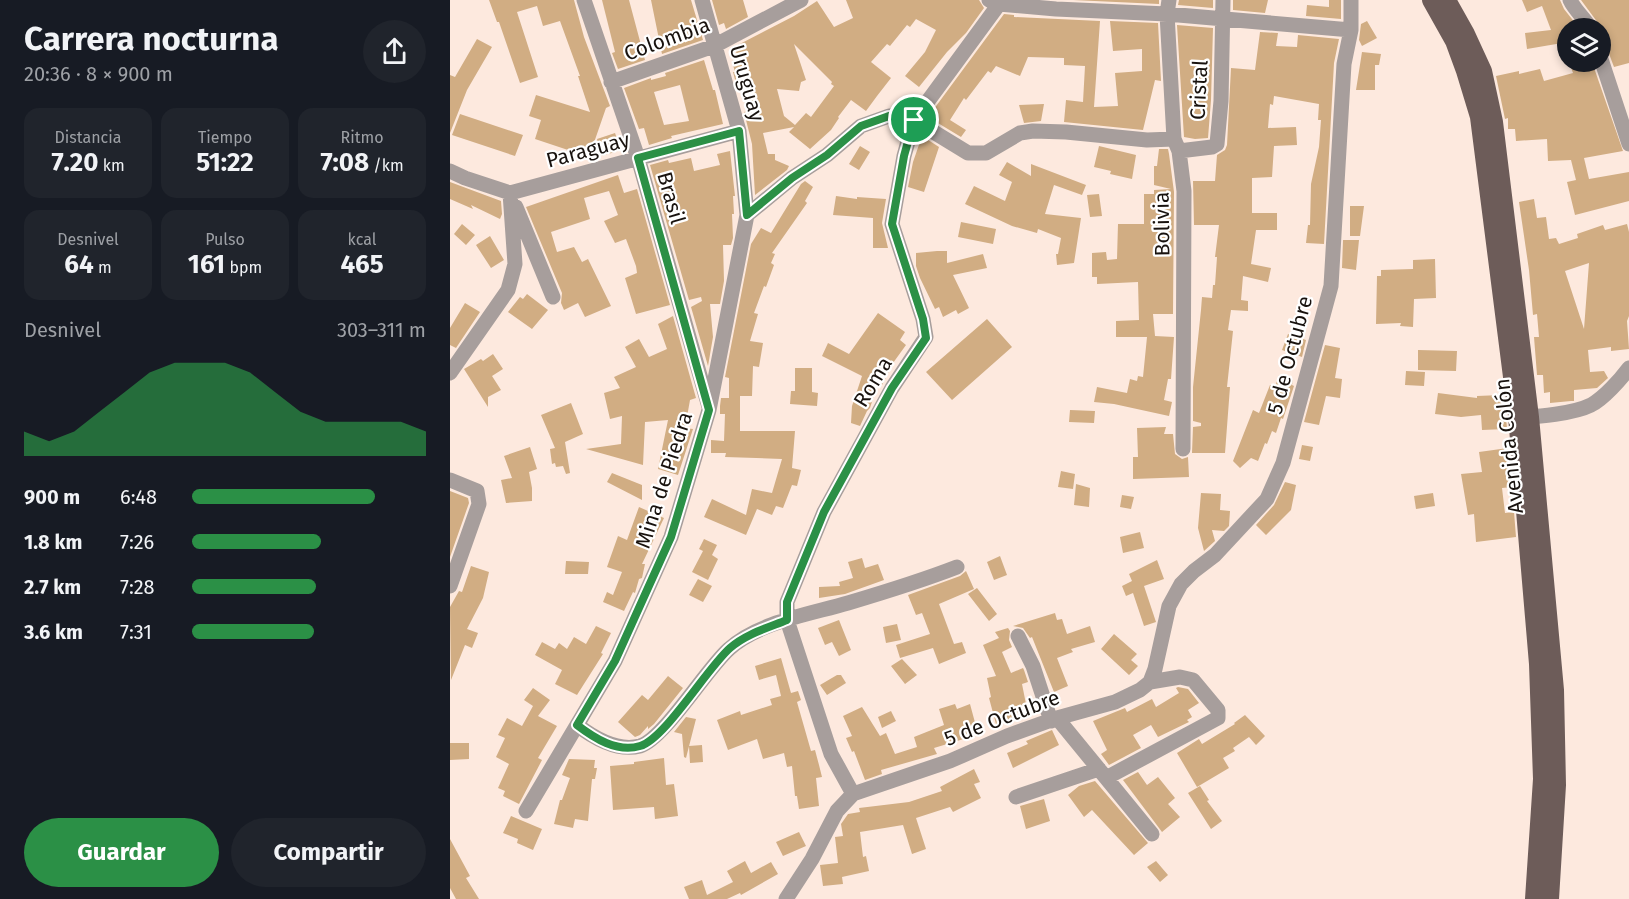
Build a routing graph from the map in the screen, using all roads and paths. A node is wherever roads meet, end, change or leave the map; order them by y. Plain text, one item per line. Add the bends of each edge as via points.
1 (584, 0) edge
2 (702, 0) edge
3 (801, 0) edge
4 (1223, 0) edge
5 (1351, 0) edge
6 (1431, 0) edge
7 (1447, 0) edge
8 (1570, 0) edge
9 (996, 1) edge
10 (1168, 7) edge
11 (1583, 18) edge
12 (1222, 20) junction
13 (1351, 30) junction
14 (714, 46) junction
15 (1605, 72) edge
16 (611, 82) junction
17 (914, 120) junction
18 (739, 131) junction
19 (1629, 144) edge
20 (1177, 145) junction
21 (638, 158) junction
22 (450, 171) edge
23 (510, 193) junction
24 (747, 215) junction
25 (553, 297) dead end
26 (1629, 368) edge
27 (450, 373) edge
28 (709, 410) junction
29 (1523, 417) junction
30 (1183, 449) dead end
31 (450, 480) edge
32 (454, 564) edge
33 (957, 567) dead end
34 (450, 586) edge
35 (787, 620) junction
36 (1018, 636) dead end
37 (1150, 682) junction
38 (1054, 719) junction
39 (577, 725) junction
40 (1103, 774) junction
41 (853, 794) junction
42 (1016, 797) dead end
43 (526, 811) dead end
44 (1152, 834) dead end
45 (786, 899) edge
46 (1534, 899) edge
47 (1550, 899) edge

1 - 16 street, Brasil
2 - 14 street, Uruguay
3 - 14 street, Colombia
4 - 12 street, Cristal
5 - 13 street, 5 de Octubre
6 - 29 main road, Avenida Colón via 1454,42 1479,117
7 - 29 main road, Avenida Colón via 1483,70 1494,122
8 - 11 street
9 - 10 street
9 - 17 street, Roma
10 - 12 street
10 - 20 street, Bolivia
12 - 13 street
12 - 20 street, Cristal via 1217,144
13 - 37 street, 5 de Octubre via 1344,64 1331,286 1283,463 1267,499 1215,555 1181,584 1169,606
14 - 16 street, Colombia
14 - 18 street, Uruguay
15 - 19 street
16 - 21 street, Brasil
17 - 20 street via 968,153 986,153 1020,134 1044,131
17 - 24 street via 889,116 861,126
17 - 35 street, Roma via 892,224 926,338 892,388 824,512 787,602
18 - 21 street, Paraguay
18 - 24 street, Uruguay
20 - 30 street, Bolivia via 1184,191
21 - 23 street, Paraguay
21 - 28 street, Brasil
22 - 23 street
23 - 25 street
23 - 27 street via 515,264 508,290
24 - 28 street, Mina de Piedra
26 - 29 street via 1590,405
28 - 39 street, Mina de Piedra via 671,537 615,661
29 - 46 main road, Avenida Colón via 1542,779
29 - 47 main road, Avenida Colón via 1555,690 1557,785
31 - 32 street via 477,491 479,498
32 - 34 street
33 - 35 street
35 - 39 street via 742,638 728,650 648,743 613,746
35 - 41 street, Roma via 831,754
36 - 38 street
37 - 38 street, 5 de Octubre via 1116,702
37 - 40 street via 1180,677 1193,680 1218,710 1218,718
38 - 40 street
38 - 41 street, 5 de Octubre
39 - 43 street, Mina de Piedra
40 - 42 street
40 - 44 street
41 - 45 street via 837,811

